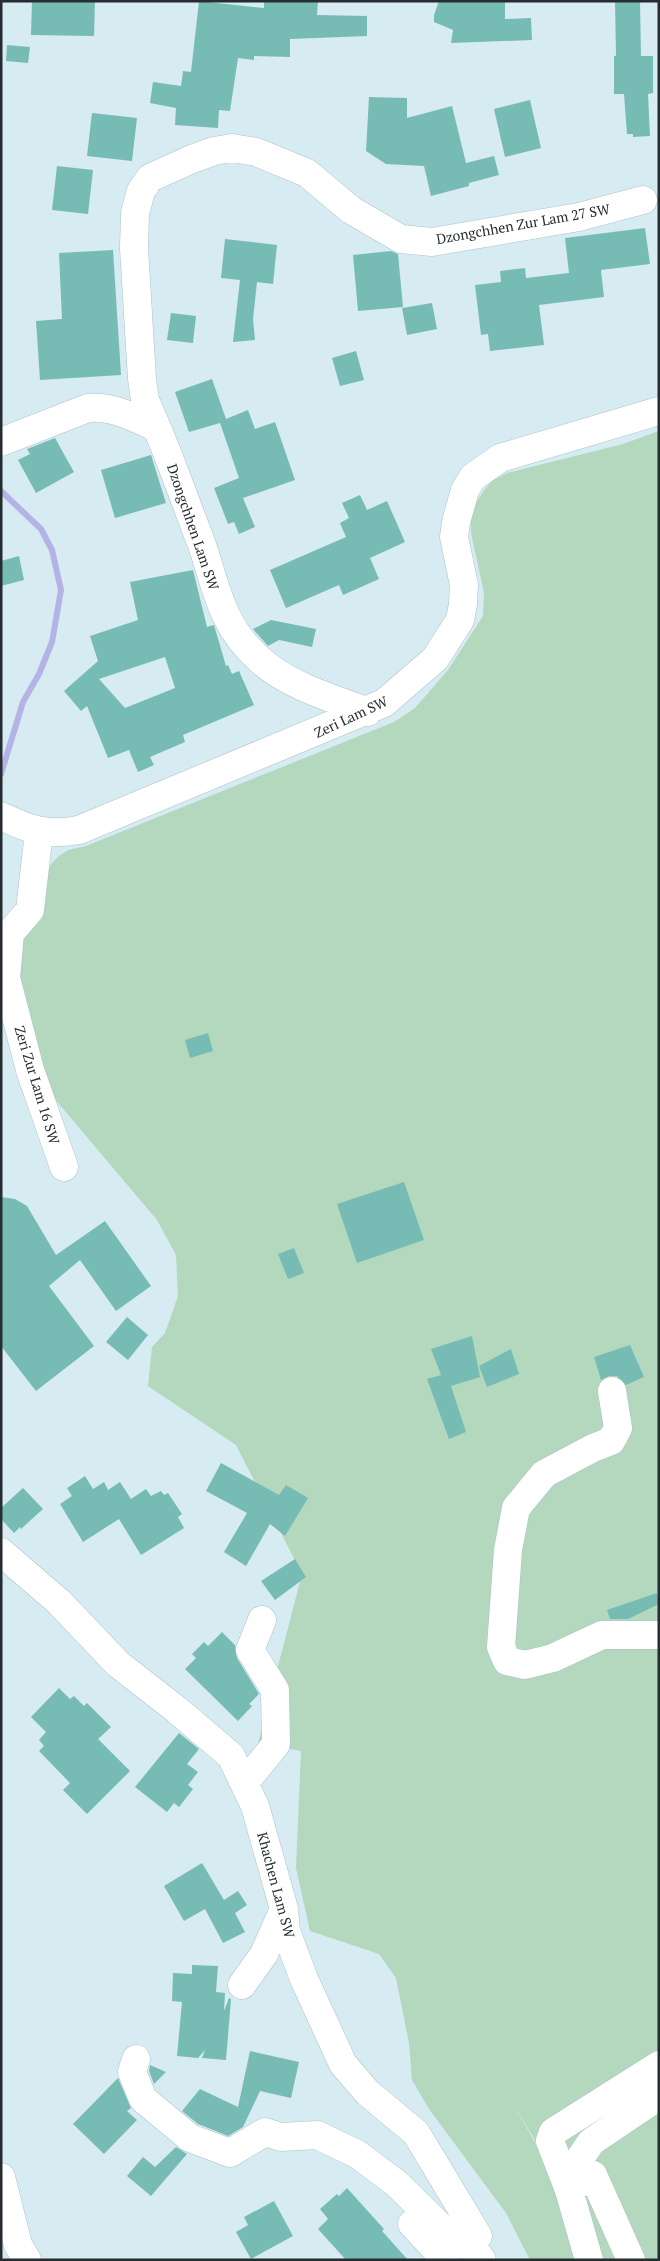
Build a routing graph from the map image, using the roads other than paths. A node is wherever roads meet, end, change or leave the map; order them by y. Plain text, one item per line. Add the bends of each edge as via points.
1 (643, 200) dead end
2 (659, 411) edge
3 (157, 428) junction
4 (1, 442) edge
5 (368, 712) junction
6 (1, 816) edge
7 (39, 832) junction
8 (64, 1167) dead end
9 (612, 1391) dead end
10 (1, 1552) edge
11 (262, 1620) dead end
12 (659, 1635) edge
13 (243, 1777) junction
14 (284, 1909) junction
15 (242, 1984) dead end
16 (136, 2059) dead end
17 (659, 2065) edge
18 (659, 2096) edge
19 (334, 2144) junction
20 (1, 2177) edge
21 (576, 2186) junction
22 (476, 2253) edge
23 (27, 2260) edge
24 (446, 2260) edge
25 (589, 2260) edge
26 (631, 2260) edge

1 - 3 street, Dzongchhen Zur Lam 27 SW via 579,217 432,242 401,239 351,210 307,173 256,152 232,148 214,151 164,170 150,178 141,191 135,213 134,248 142,379 145,400
2 - 5 street, Zeri Lam SW via 500,458 474,477 464,490 454,537 464,585 460,620 435,659 403,689
3 - 4 street via 116,410 88,408
3 - 5 street, Dzongchhen Lam SW via 202,546 219,602 230,624 259,659 276,672
5 - 7 street, Zeri Lam SW via 94,825 63,833
6 - 7 street, Zeri Lam SW
7 - 8 street, Zeri Zur Lam 16 SW via 30,910 10,933 6,978 30,1070
9 - 12 street via 618,1428 611,1441 544,1474 516,1508 508,1550 501,1648 507,1661 525,1665 553,1658 602,1635
10 - 13 street, Khachen Lam SW via 59,1602 118,1664 231,1756
11 - 13 street via 250,1650 275,1690 276,1744 251,1775
13 - 14 street, Khachen Lam SW via 255,1806
14 - 15 street via 264,1954
14 - 22 street, Khachen Lam SW via 286,1931 304,1979 343,2064 367,2092 416,2133 478,2236
16 - 19 street via 132,2072 143,2099 190,2138 230,2153 265,2132 281,2137 317,2135
17 - 21 street via 553,2132 550,2141
18 - 21 street via 590,2142 579,2160
19 - 22 street via 357,2154 397,2184 456,2242
19 - 24 street via 332,2154 383,2195
20 - 23 street via 18,2245
21 - 25 street
21 - 26 street via 593,2175

